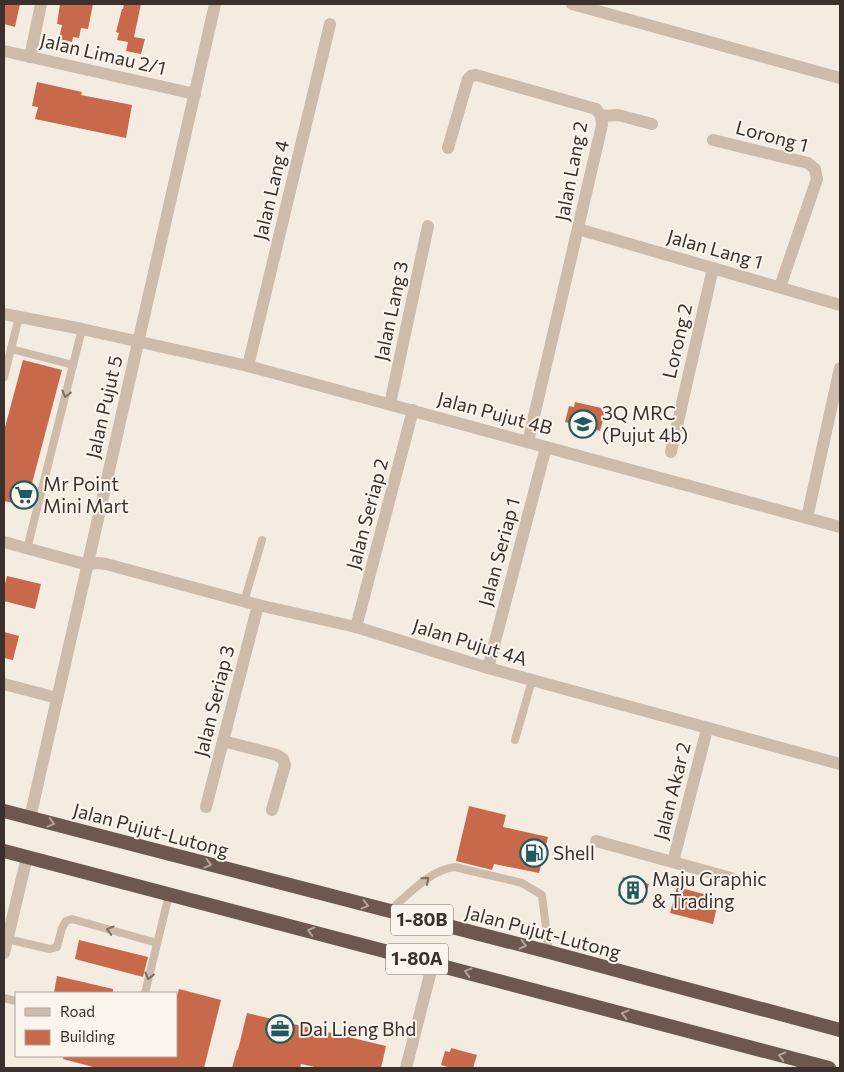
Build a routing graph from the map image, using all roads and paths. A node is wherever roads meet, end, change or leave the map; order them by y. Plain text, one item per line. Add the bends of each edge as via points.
1 (40, 4) edge
2 (215, 4) edge
3 (572, 4) edge
4 (330, 24) dead end
5 (4, 51) edge
6 (30, 57) junction
7 (840, 78) edge
8 (195, 94) junction
9 (601, 116) junction
10 (652, 124) dead end
11 (712, 140) dead end
12 (448, 148) dead end
13 (428, 226) dead end
14 (578, 229) junction
15 (713, 268) junction
16 (780, 288) junction
17 (840, 305) edge
18 (4, 314) edge
19 (19, 317) junction
20 (82, 329) junction
21 (138, 341) junction
22 (11, 349) junction
23 (73, 365) junction
24 (248, 366) junction
25 (840, 368) edge
26 (4, 377) edge
27 (390, 404) junction
28 (413, 410) junction
29 (528, 442) junction
30 (546, 447) junction
31 (672, 452) dead end
32 (807, 518) junction
33 (840, 527) edge
34 (262, 540) dead end
35 (4, 542) edge
36 (26, 549) junction
37 (88, 565) junction
38 (244, 602) junction
39 (258, 605) junction
40 (356, 627) junction
41 (488, 668) junction
42 (532, 680) junction
43 (4, 684) edge
44 (57, 698) junction
45 (707, 729) junction
46 (515, 740) dead end
47 (223, 741) junction
48 (840, 764) edge
49 (206, 807) dead end
50 (272, 810) dead end
51 (4, 811) edge
52 (30, 818) junction
53 (596, 841) dead end
54 (4, 851) edge
55 (27, 857) junction
56 (673, 862) junction
57 (731, 878) dead end
58 (168, 895) junction
59 (389, 911) junction
60 (7, 939) junction
61 (158, 943) junction
62 (549, 952) junction
63 (4, 953) edge
64 (433, 963) junction
65 (145, 992) edge
66 (840, 1030) edge
67 (406, 1068) edge
68 (829, 1068) edge

1 - 6 street
2 - 8 street, Jalan Pujut 5
3 - 7 street
4 - 24 street, Jalan Lang 4
5 - 6 street, Jalan Limau 2/1
6 - 8 street, Jalan Limau 2/1
8 - 21 street, Jalan Pujut 5
9 - 10 street via 618,115
9 - 12 street, Jalan Lang 2 via 596,109 471,76
9 - 14 street, Jalan Lang 2 via 602,125
11 - 16 street, Lorong 1 via 808,164 815,169 817,179
13 - 27 street, Jalan Lang 3
14 - 15 street, Jalan Lang 1
14 - 29 street, Jalan Lang 2
15 - 16 street, Jalan Lang 1
15 - 31 street, Lorong 2
16 - 17 street, Jalan Lang 1
18 - 19 street, Jalan Pujut 4B
19 - 20 street, Jalan Pujut 4B
19 - 22 lane
20 - 21 street, Jalan Pujut 4B
20 - 23 lane
21 - 24 street, Jalan Pujut 4B
21 - 37 street, Jalan Pujut 5
22 - 23 lane
22 - 26 lane
23 -> 36 lane
24 - 27 street, Jalan Pujut 4B
25 - 32 street
27 - 28 street, Jalan Pujut 4B
28 - 29 street, Jalan Pujut 4B
28 - 40 street, Jalan Seriap 2
29 - 30 street, Jalan Pujut 4B
30 - 32 street, Jalan Pujut 4B
30 - 41 street, Jalan Seriap 1
32 - 33 street, Jalan Pujut 4B
34 - 38 lane
35 - 36 street, Jalan Pujut 4A
36 - 37 street, Jalan Pujut 4A
37 - 38 street, Jalan Pujut 4A via 106,564
37 - 44 street, Jalan Pujut 5
38 - 39 street, Jalan Pujut 4A
39 - 40 street, Jalan Pujut 4A
39 - 47 street, Jalan Seriap 3
40 - 41 street, Jalan Pujut 4A
41 - 42 street, Jalan Pujut 4A
42 - 45 street, Jalan Pujut 4A
42 - 46 lane
43 - 44 street
44 - 52 street, Jalan Pujut 5
45 - 48 street, Jalan Pujut 4A
45 - 56 street, Jalan Akar 2
47 - 49 street, Jalan Seriap 3
47 - 50 street via 283,759 285,765
51 - 52 highway, Jalan Pujut-Lutong / 1-80B
52 -> 59 highway, Jalan Pujut-Lutong / 1-80B
53 - 56 street, Jalan Akar 2
54 - 55 highway, 1-80A
55 - 58 highway, 1-80A
55 - 60 street
56 - 57 street, Jalan Akar 2
58 - 61 lane
64 -> 58 highway, 1-80A
59 -> 62 highway, Jalan Pujut-Lutong / 1-80B
59 -> 62 lane via 436,872 446,868 522,882 542,895
61 -> 60 lane via 72,919 66,921 54,948
60 - 63 street
61 -> 65 lane
62 - 66 highway, Jalan Pujut-Lutong / 1-80B
64 - 67 street
68 -> 64 highway, 1-80A

